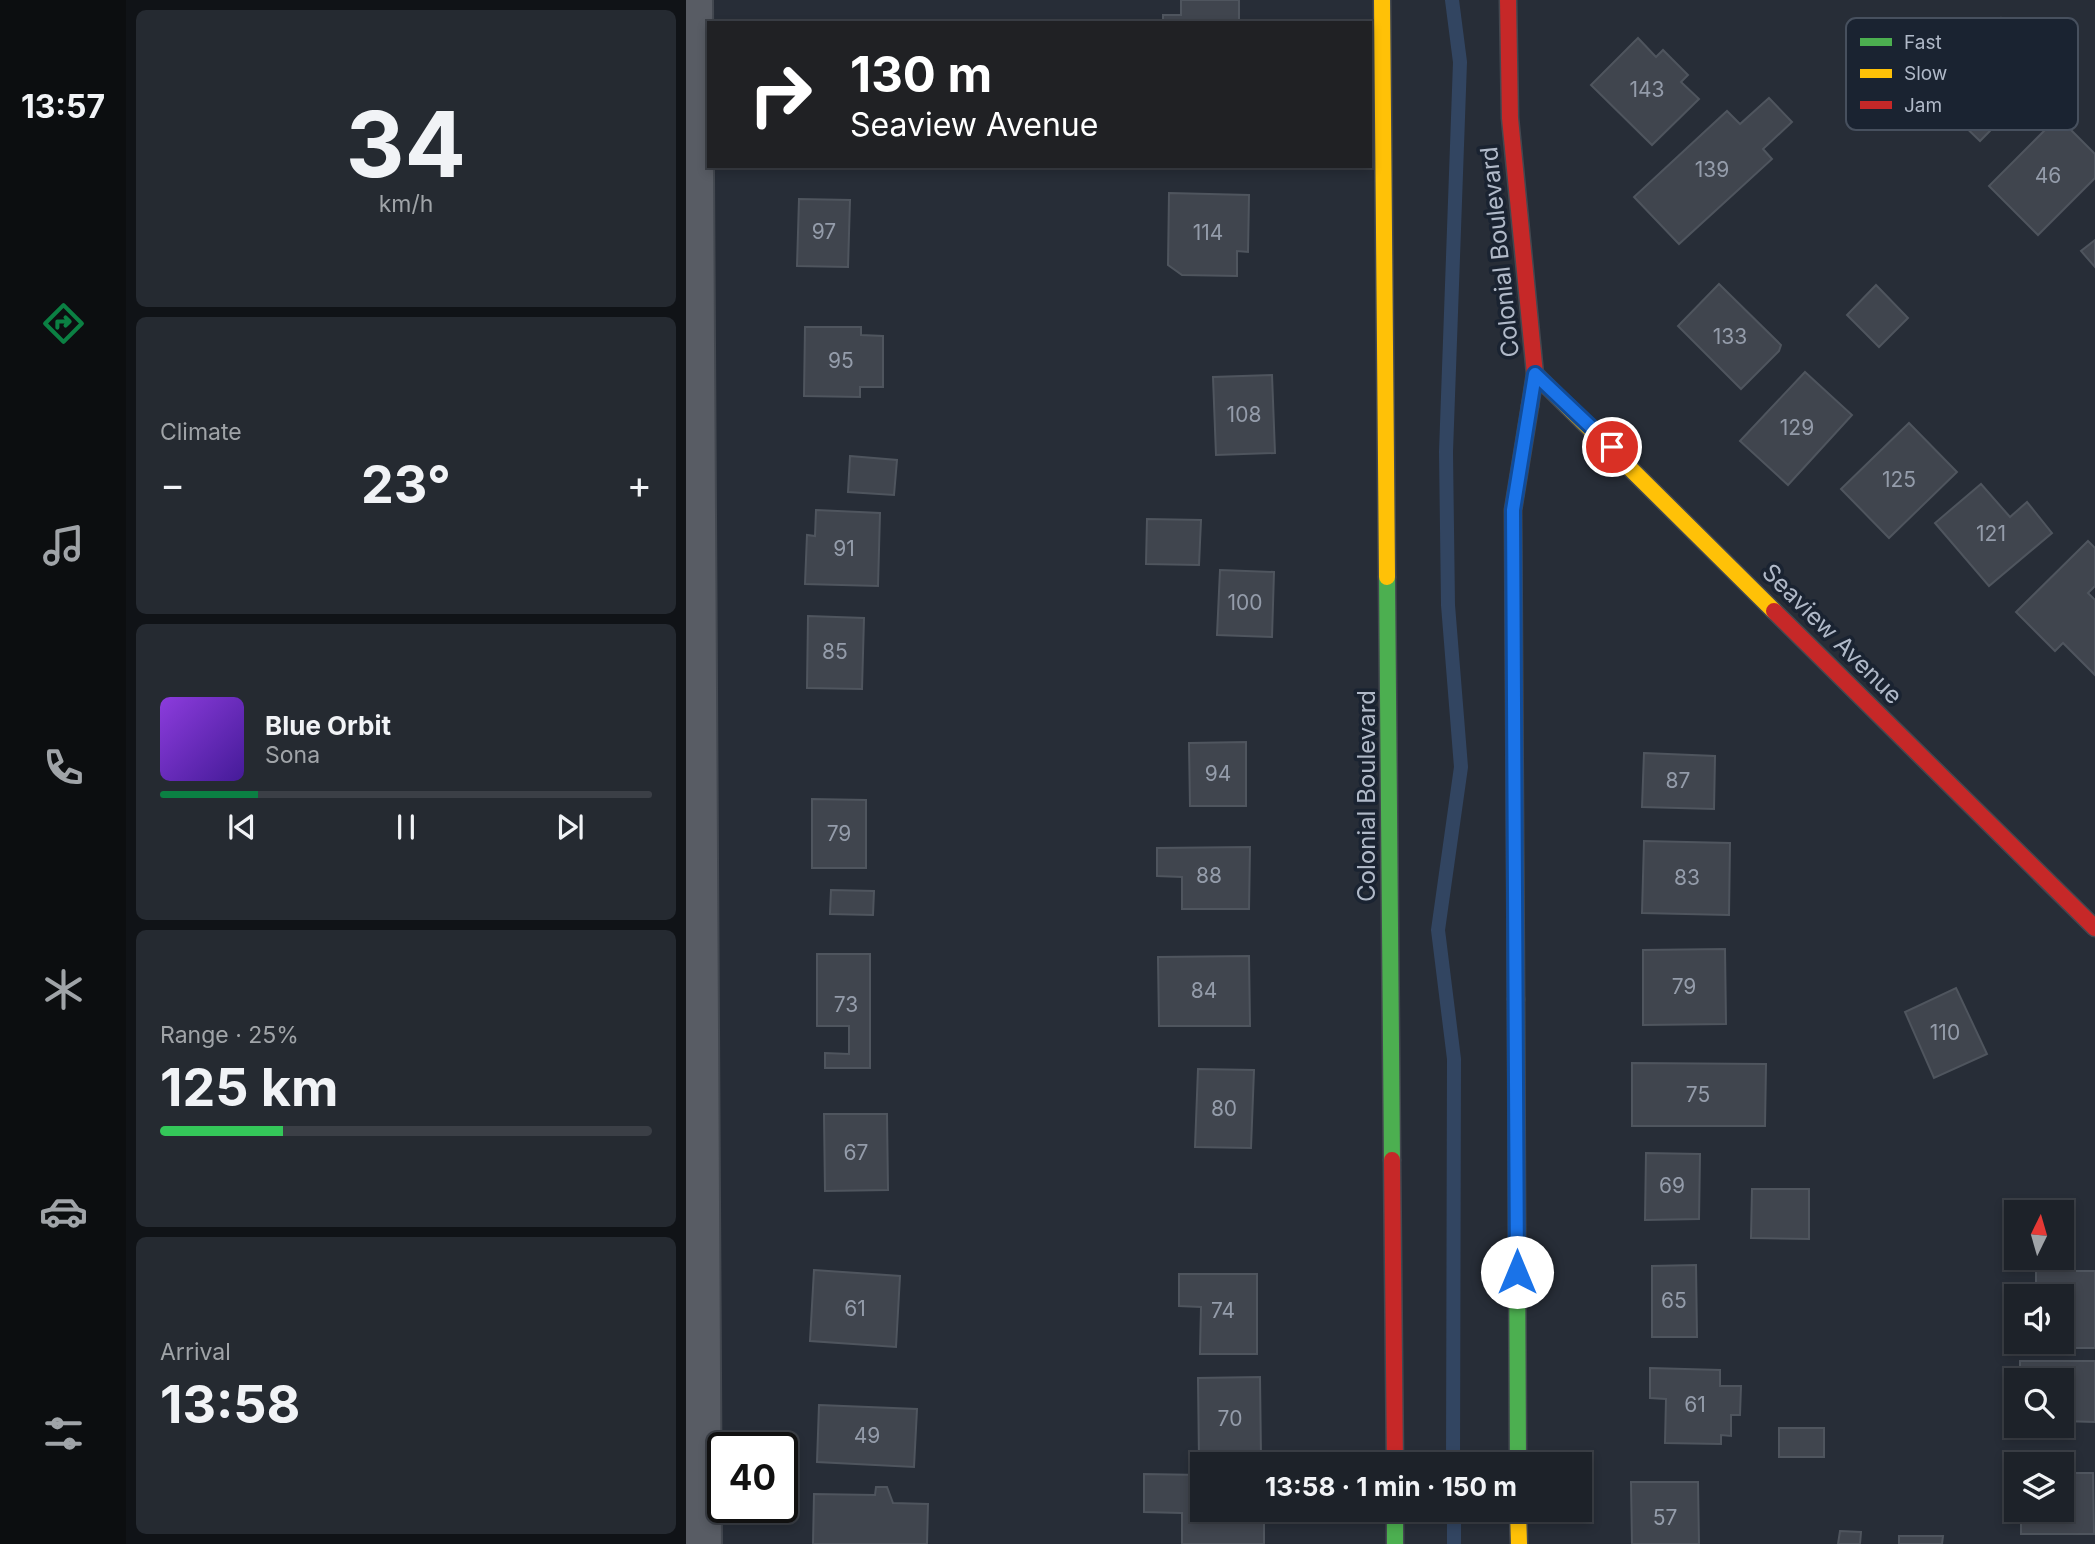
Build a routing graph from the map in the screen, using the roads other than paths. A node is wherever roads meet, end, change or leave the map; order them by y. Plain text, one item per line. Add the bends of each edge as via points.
1 (693, 0) edge
2 (1382, 0) edge
3 (1508, 0) edge
4 (1535, 374) junction
5 (2095, 928) edge
6 (1395, 1452) edge
7 (1518, 1452) edge
8 (1395, 1522) edge
9 (1518, 1522) edge
10 (702, 1544) edge
11 (1395, 1544) edge
12 (1519, 1544) edge

1 - 10 street
2 - 6 street, Colonial Boulevard
3 - 4 street, Colonial Boulevard via 1510,118
4 - 5 street, Seaview Avenue
4 - 7 street, Colonial Boulevard via 1513,510
8 - 11 street
9 - 12 street

